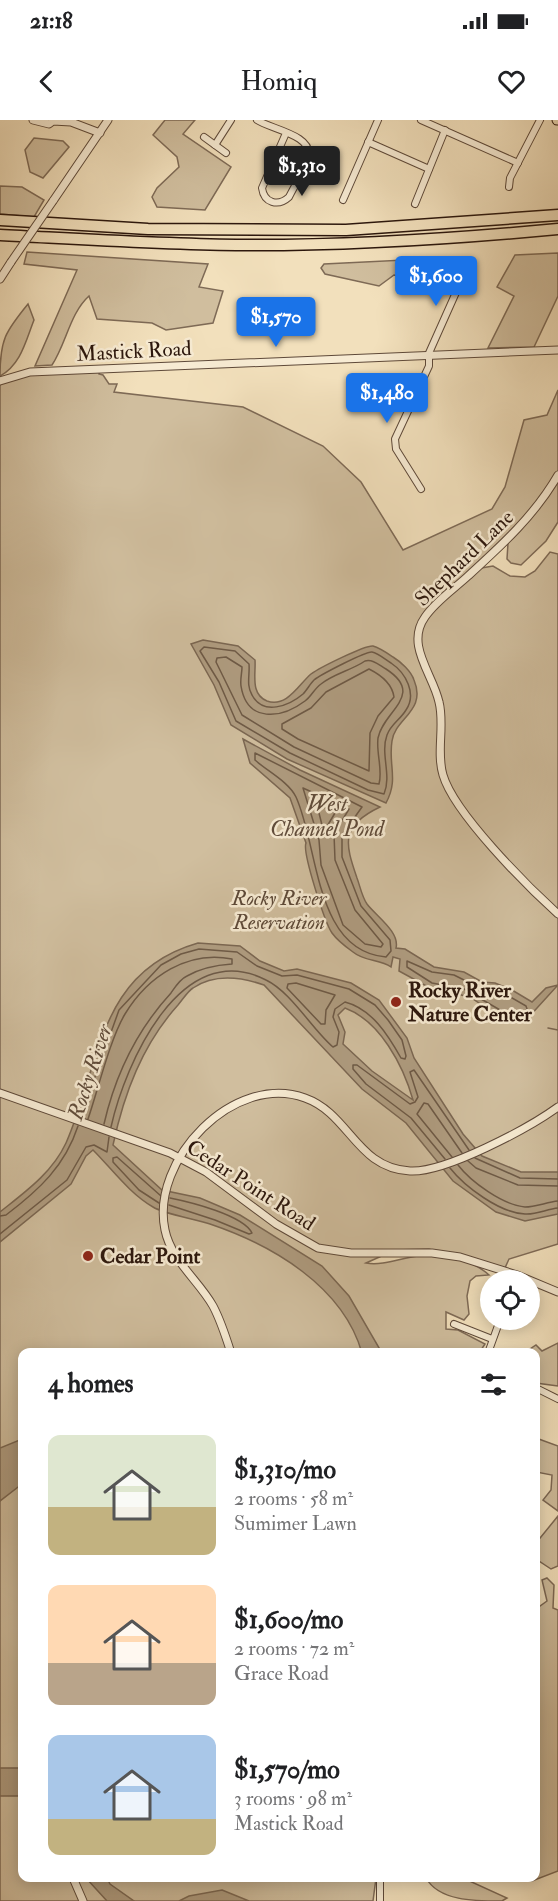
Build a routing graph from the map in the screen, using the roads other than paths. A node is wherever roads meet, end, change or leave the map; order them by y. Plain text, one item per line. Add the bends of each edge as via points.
1 (33, 120) edge
2 (53, 120) edge
3 (108, 120) edge
4 (231, 120) edge
5 (257, 120) edge
6 (378, 120) edge
7 (422, 120) edge
8 (540, 120) edge
9 (446, 130) junction
10 (100, 133) junction
11 (286, 133) junction
12 (204, 138) dead end
13 (368, 142) junction
14 (215, 145) junction
15 (226, 153) dead end
16 (518, 163) junction
17 (429, 169) junction
18 (509, 187) dead end
19 (343, 200) dead end
20 (415, 204) dead end
21 (558, 215) edge
22 (0, 220) edge
23 (558, 229) edge
24 (0, 235) edge
25 (463, 266) dead end
26 (0, 279) edge
27 (558, 350) edge
28 (429, 353) junction
29 (0, 381) edge
30 (558, 475) edge
31 (421, 489) dead end
32 (558, 914) edge
33 (0, 1093) edge
34 (558, 1107) edge
35 (180, 1158) junction
36 (495, 1270) edge
37 (540, 1286) edge
38 (558, 1292) edge
39 (454, 1324) dead end
40 (496, 1330) edge
41 (492, 1339) junction
42 (229, 1348) edge
43 (489, 1348) edge
44 (540, 1391) edge
45 (558, 1399) edge
46 (75, 1882) edge
47 (381, 1882) edge
48 (83, 1901) edge
49 (380, 1901) edge

1 - 2 street via 49,124
2 - 10 street
3 - 10 street
4 - 14 street
5 - 11 street
6 - 13 street
7 - 9 street
8 - 16 street
9 - 16 street
9 - 17 street
10 - 26 street, bridge
11 - 11 street via 300,139 308,157 289,197 284,202 272,203 264,197 262,188
12 - 14 street
13 - 17 street
13 - 19 street
14 - 15 street
16 - 18 street
17 - 20 street
21 - 22 highway via 346,230 148,229
23 - 24 highway via 465,238 238,245
25 - 28 street via 462,279
27 - 28 street, Mastick Road
28 - 29 street, Mastick Road via 30,372
28 - 31 street via 429,366 395,439 396,449
30 - 32 street, Shephard Lane via 516,531 430,610 419,628 417,642 439,702 442,773 447,786 470,819
33 - 35 street, Cedar Point Road
34 - 35 street via 520,1131 481,1148 439,1166 411,1171 383,1165 369,1156 318,1103 290,1094 269,1093 226,1110
35 - 36 street, Cedar Point Road via 318,1248 351,1254 432,1253 460,1257
35 - 42 street via 165,1189 162,1213 169,1242 213,1307
37 - 38 street, Cedar Point Road
39 - 41 street
40 - 41 street
41 - 43 street
44 - 45 street
46 - 48 street
47 - 49 street

